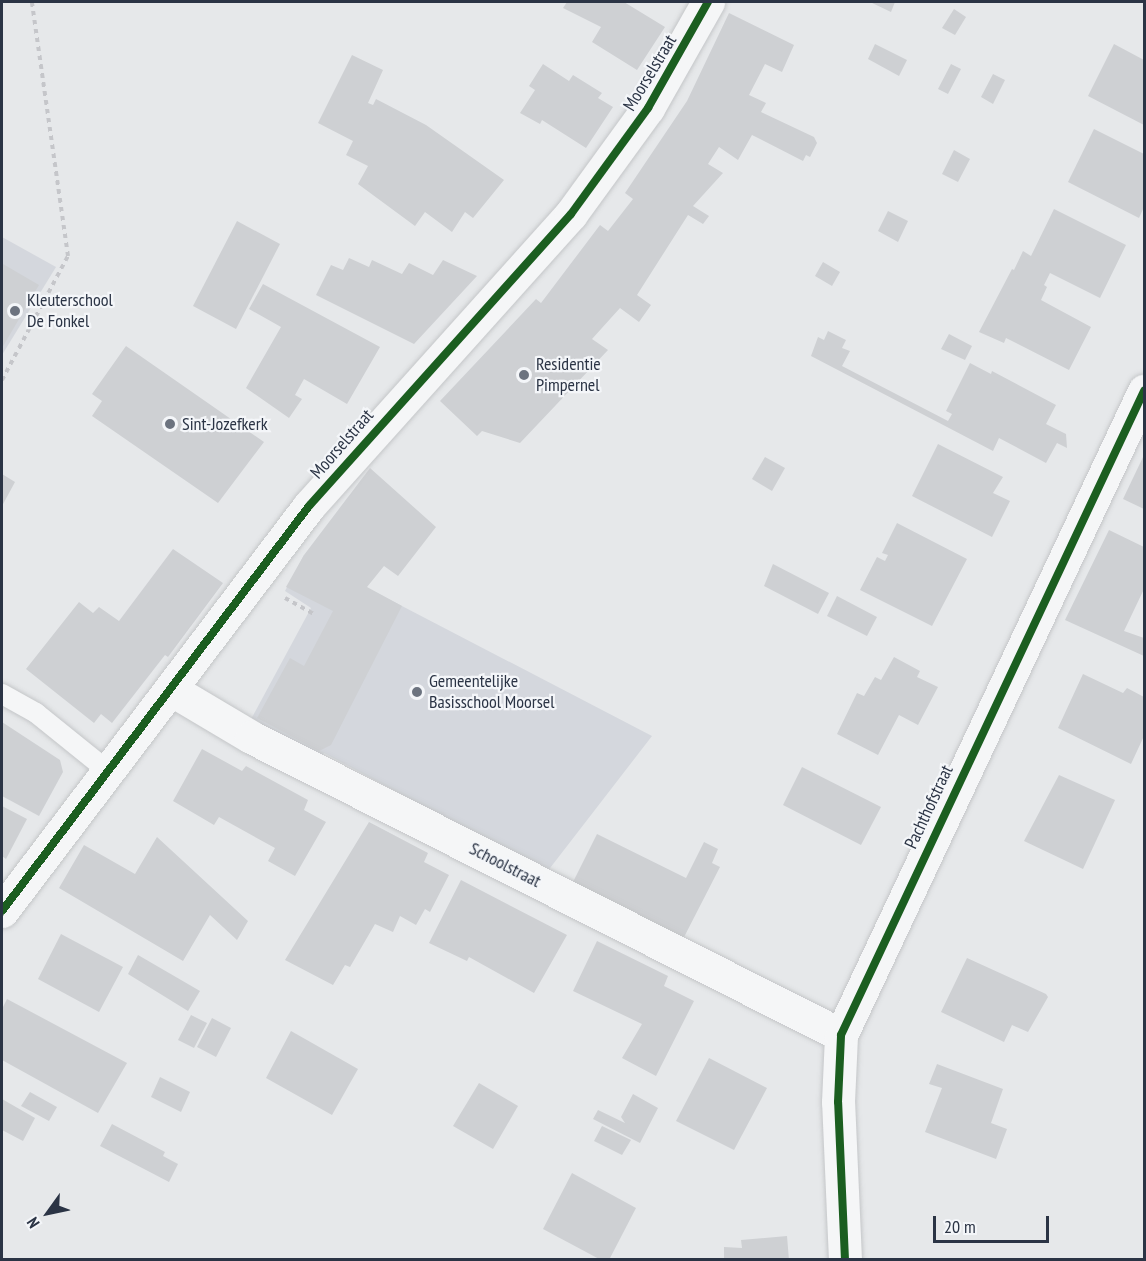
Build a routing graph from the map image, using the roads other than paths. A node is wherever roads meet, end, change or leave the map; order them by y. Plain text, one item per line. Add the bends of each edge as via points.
1 (708, 2) edge
2 (1144, 391) edge
3 (172, 690) junction
4 (2, 694) edge
5 (109, 772) junction
6 (2, 911) edge
7 (841, 1035) junction
8 (845, 1260) edge

1 - 3 street, Moorselstraat via 648,108 571,214 337,473
2 - 7 street, Pachthofstraat
3 - 5 street, Moorselstraat
3 - 7 street, Schoolstraat via 251,737
4 - 5 lane via 36,713
5 - 6 street, Moorselstraat
7 - 8 street, Pachthofstraat via 838,1102

